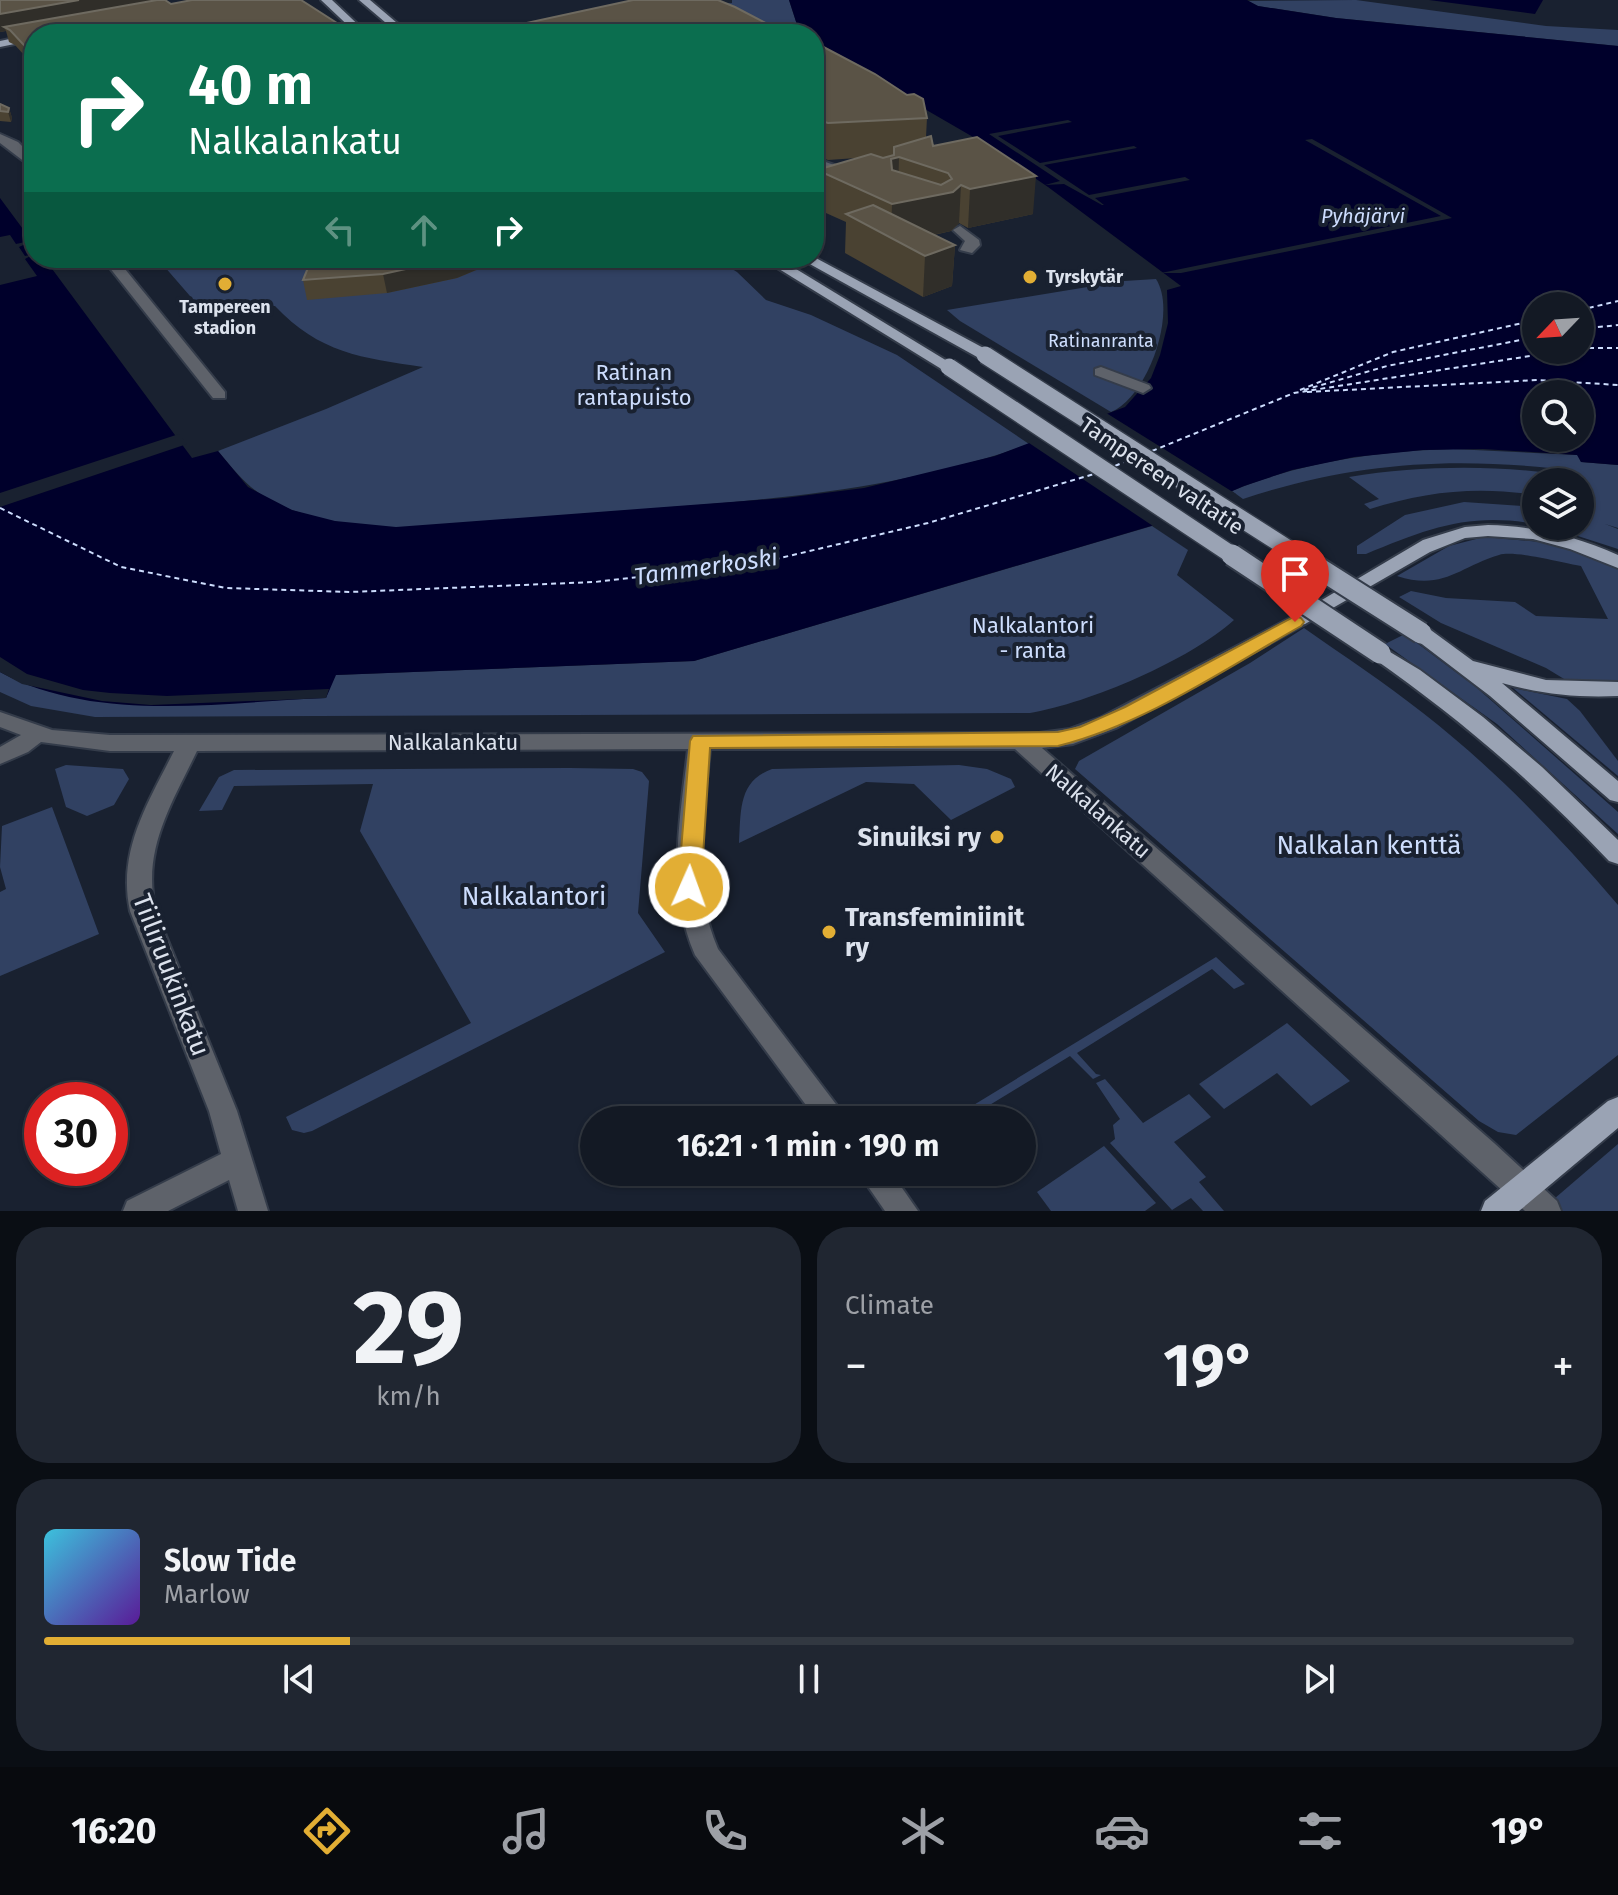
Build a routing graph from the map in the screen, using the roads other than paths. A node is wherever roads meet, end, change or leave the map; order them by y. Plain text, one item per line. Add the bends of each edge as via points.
1 (326, 0) edge
2 (364, 0) edge
3 (352, 24) edge
4 (393, 24) edge
5 (24, 33) edge
6 (0, 38) edge
7 (24, 39) edge
8 (0, 44) edge
9 (0, 138) edge
10 (24, 155) edge
11 (824, 164) edge
12 (872, 183) edge
13 (960, 230) edge
14 (967, 250) dead end
15 (117, 268) edge
16 (785, 268) edge
17 (824, 268) edge
18 (1101, 372) dead end
19 (1143, 388) dead end
20 (219, 395) dead end
21 (1618, 562) edge
22 (1298, 620) joint
23 (1453, 656) junction
24 (1618, 689) edge
25 (0, 719) edge
26 (36, 734) junction
27 (1019, 740) junction
28 (700, 741) junction
29 (189, 743) junction
30 (0, 756) edge
31 (1618, 794) edge
32 (1618, 855) edge
33 (823, 1106) edge
34 (1618, 1110) edge
35 (238, 1160) junction
36 (884, 1186) edge
37 (1523, 1189) junction
38 (138, 1211) edge
39 (253, 1211) edge
40 (903, 1211) edge
41 (1496, 1211) edge
42 (1546, 1211) edge

1 - 3 main road
2 - 4 main road
5 - 6 main road
7 - 8 main road
9 - 10 street
11 - 12 street
13 - 14 street via 972,240
15 - 20 street
16 - 32 main road, Tampereen valtatie, bridge via 949,367 1380,653 1511,752
17 - 23 main road, Tampereen valtatie, bridge via 985,355
18 - 19 street
21 - 22 main road via 1537,535 1468,533 1429,544
22 - 27 street via 1108,723 1058,739
23 - 24 main road via 1529,684
23 - 31 main road, Tampereen valtatie
25 - 26 street, Nalkalankatu
26 - 29 street, Nalkalankatu via 91,742
26 - 30 street
27 - 28 street, Nalkalankatu
27 - 37 street, Nalkalankatu
28 - 29 street, Nalkalankatu
28 - 33 street via 689,887 695,926 708,955
29 - 35 street, Tiiliruukinkatu via 144,841 137,885
34 - 37 main road
35 - 38 street
35 - 39 street, Tiiliruukinkatu
36 - 40 street
37 - 41 main road
37 - 42 street, Nalkalankatu

